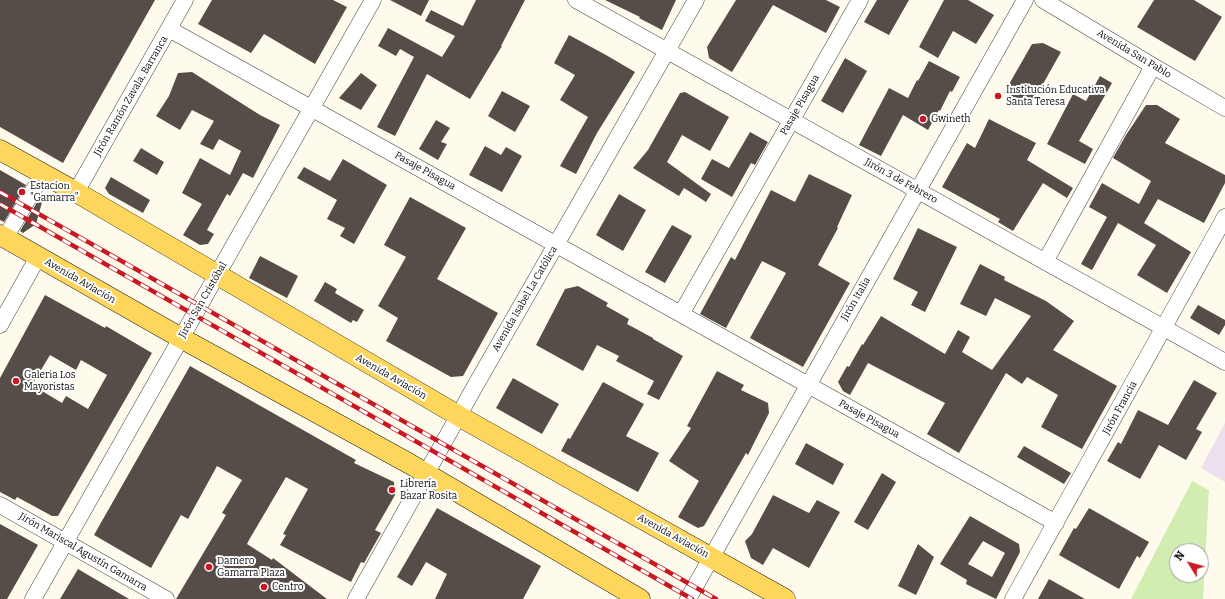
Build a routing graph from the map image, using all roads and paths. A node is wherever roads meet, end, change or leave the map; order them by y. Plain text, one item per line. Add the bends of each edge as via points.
1 (185, 0) edge
2 (373, 0) edge
3 (576, 0) edge
4 (696, 0) edge
5 (860, 0) edge
6 (1025, 0) edge
7 (1043, 0) edge
8 (169, 29) junction
9 (667, 51) junction
10 (1153, 66) junction
11 (312, 108) junction
12 (1225, 108) edge
13 (792, 120) junction
14 (0, 150) edge
15 (44, 174) junction
16 (918, 191) junction
17 (76, 192) junction
18 (1225, 217) edge
19 (3, 237) edge
20 (557, 245) junction
21 (38, 257) junction
22 (1045, 262) junction
23 (217, 275) junction
24 (681, 314) junction
25 (0, 325) edge
26 (1164, 328) junction
27 (181, 338) junction
28 (1225, 362) edge
29 (807, 384) junction
30 (458, 416) junction
31 (427, 474) junction
32 (0, 505) edge
33 (1056, 523) junction
34 (65, 542) junction
35 (711, 556) junction
36 (33, 599) edge
37 (166, 599) edge
38 (356, 599) edge
39 (640, 599) edge
40 (688, 599) edge
41 (785, 599) edge
42 (1013, 599) edge

1 - 8 street, Jirón Ramón Zavala, Barranca
2 - 11 street, Jirón San Cristóbal
3 - 9 street, Jirón 3 de Febrero
4 - 9 street, Avenida Isabel La Católica
5 - 13 street, Pasaje Pisagua
6 - 16 street, Jirón Italia
7 - 10 street, Avenida San Pablo
8 - 11 street, Pasaje Pisagua
8 - 17 street, Jirón Ramón Zavala, Barranca
9 - 13 street, Jirón 3 de Febrero
9 - 20 street, Avenida Isabel La Católica
10 - 12 street, Avenida San Pablo
10 - 22 street
11 - 20 street, Pasaje Pisagua
11 - 23 street, Jirón San Cristóbal
13 - 16 street, Jirón 3 de Febrero
13 - 24 street, Pasaje Pisagua
14 - 15 main road, Avenida Aviación
15 - 17 main road, Avenida Aviación
15 - 19 street
16 - 22 street, Jirón 3 de Febrero
16 - 29 street, Jirón Italia
17 - 23 main road, Avenida Aviación
18 - 26 street, Jirón Francia
19 - 21 main road, Avenida Aviación
20 - 24 street, Pasaje Pisagua
20 - 30 street, Avenida Isabel La Católica
21 - 25 street
21 - 27 main road, Avenida Aviación
22 - 26 street, Jirón 3 de Febrero
23 - 27 street, Jirón San Cristóbal
23 - 30 main road, Avenida Aviación
24 - 29 street, Pasaje Pisagua
26 - 28 street, Jirón 3 de Febrero
26 - 33 street, Jirón Francia
27 - 31 main road, Avenida Aviación
27 - 34 street, Jirón San Cristóbal
29 - 33 street, Pasaje Pisagua
29 - 35 street, Jirón Italia
30 - 31 street, Avenida Isabel La Católica
30 - 35 main road, Avenida Aviación
31 - 38 street, Avenida Isabel La Católica
31 - 39 main road, Avenida Aviación
32 - 34 street, Jirón Mariscal Agustín Gamarra
33 - 42 street, Jirón Francia
34 - 36 street, Jirón San Cristóbal
34 - 37 street, Jirón Mariscal Agustín Gamarra
35 - 40 street, Jirón Italia
35 - 41 main road, Avenida Aviación

